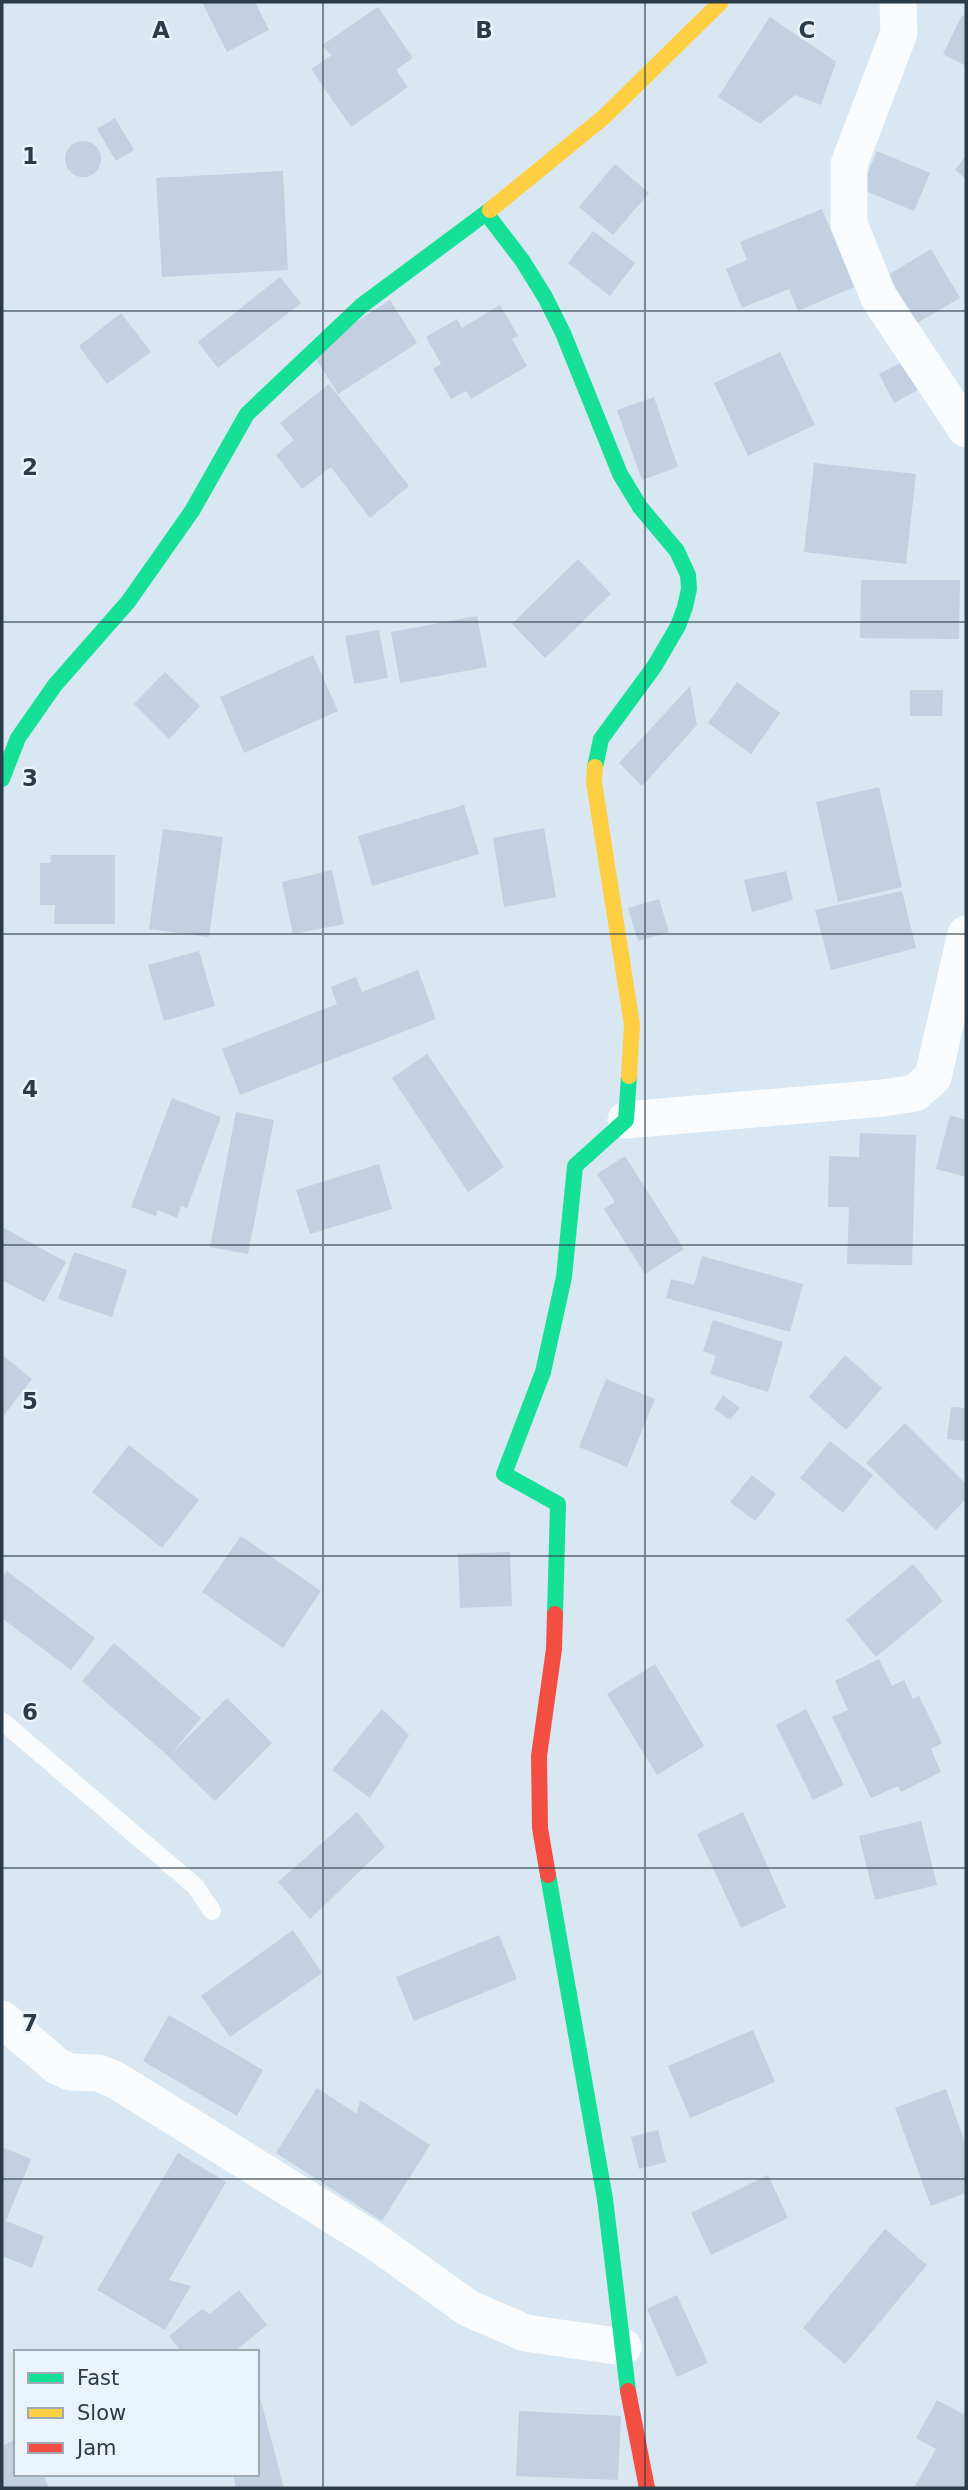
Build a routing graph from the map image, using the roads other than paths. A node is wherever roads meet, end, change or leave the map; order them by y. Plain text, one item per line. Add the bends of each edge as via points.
1 (721, 2) edge
2 (898, 2) edge
3 (486, 213) junction
4 (966, 429) edge
5 (2, 779) edge
6 (966, 934) edge
7 (626, 1120) junction
8 (2, 1721) edge
9 (212, 1911) dead end
10 (2, 2019) edge
11 (623, 2347) junction
12 (647, 2488) edge

1 - 3 street via 604,117
2 - 4 street via 899,33 849,164 849,224 879,298
3 - 5 street via 361,306 247,414 192,511 144,580 55,685 18,738
3 - 7 street via 522,257 552,311 622,479 688,570 687,608 678,631 601,739 595,758 594,782 632,1025
6 - 7 street via 933,1077 915,1093
7 - 11 street via 575,1166 564,1277 543,1372 504,1474 558,1504 554,1649 539,1756 540,1828 605,2199
8 - 9 lane via 195,1886
10 - 11 street via 57,2066 117,2081 376,2242 468,2308 525,2333
11 - 12 street

